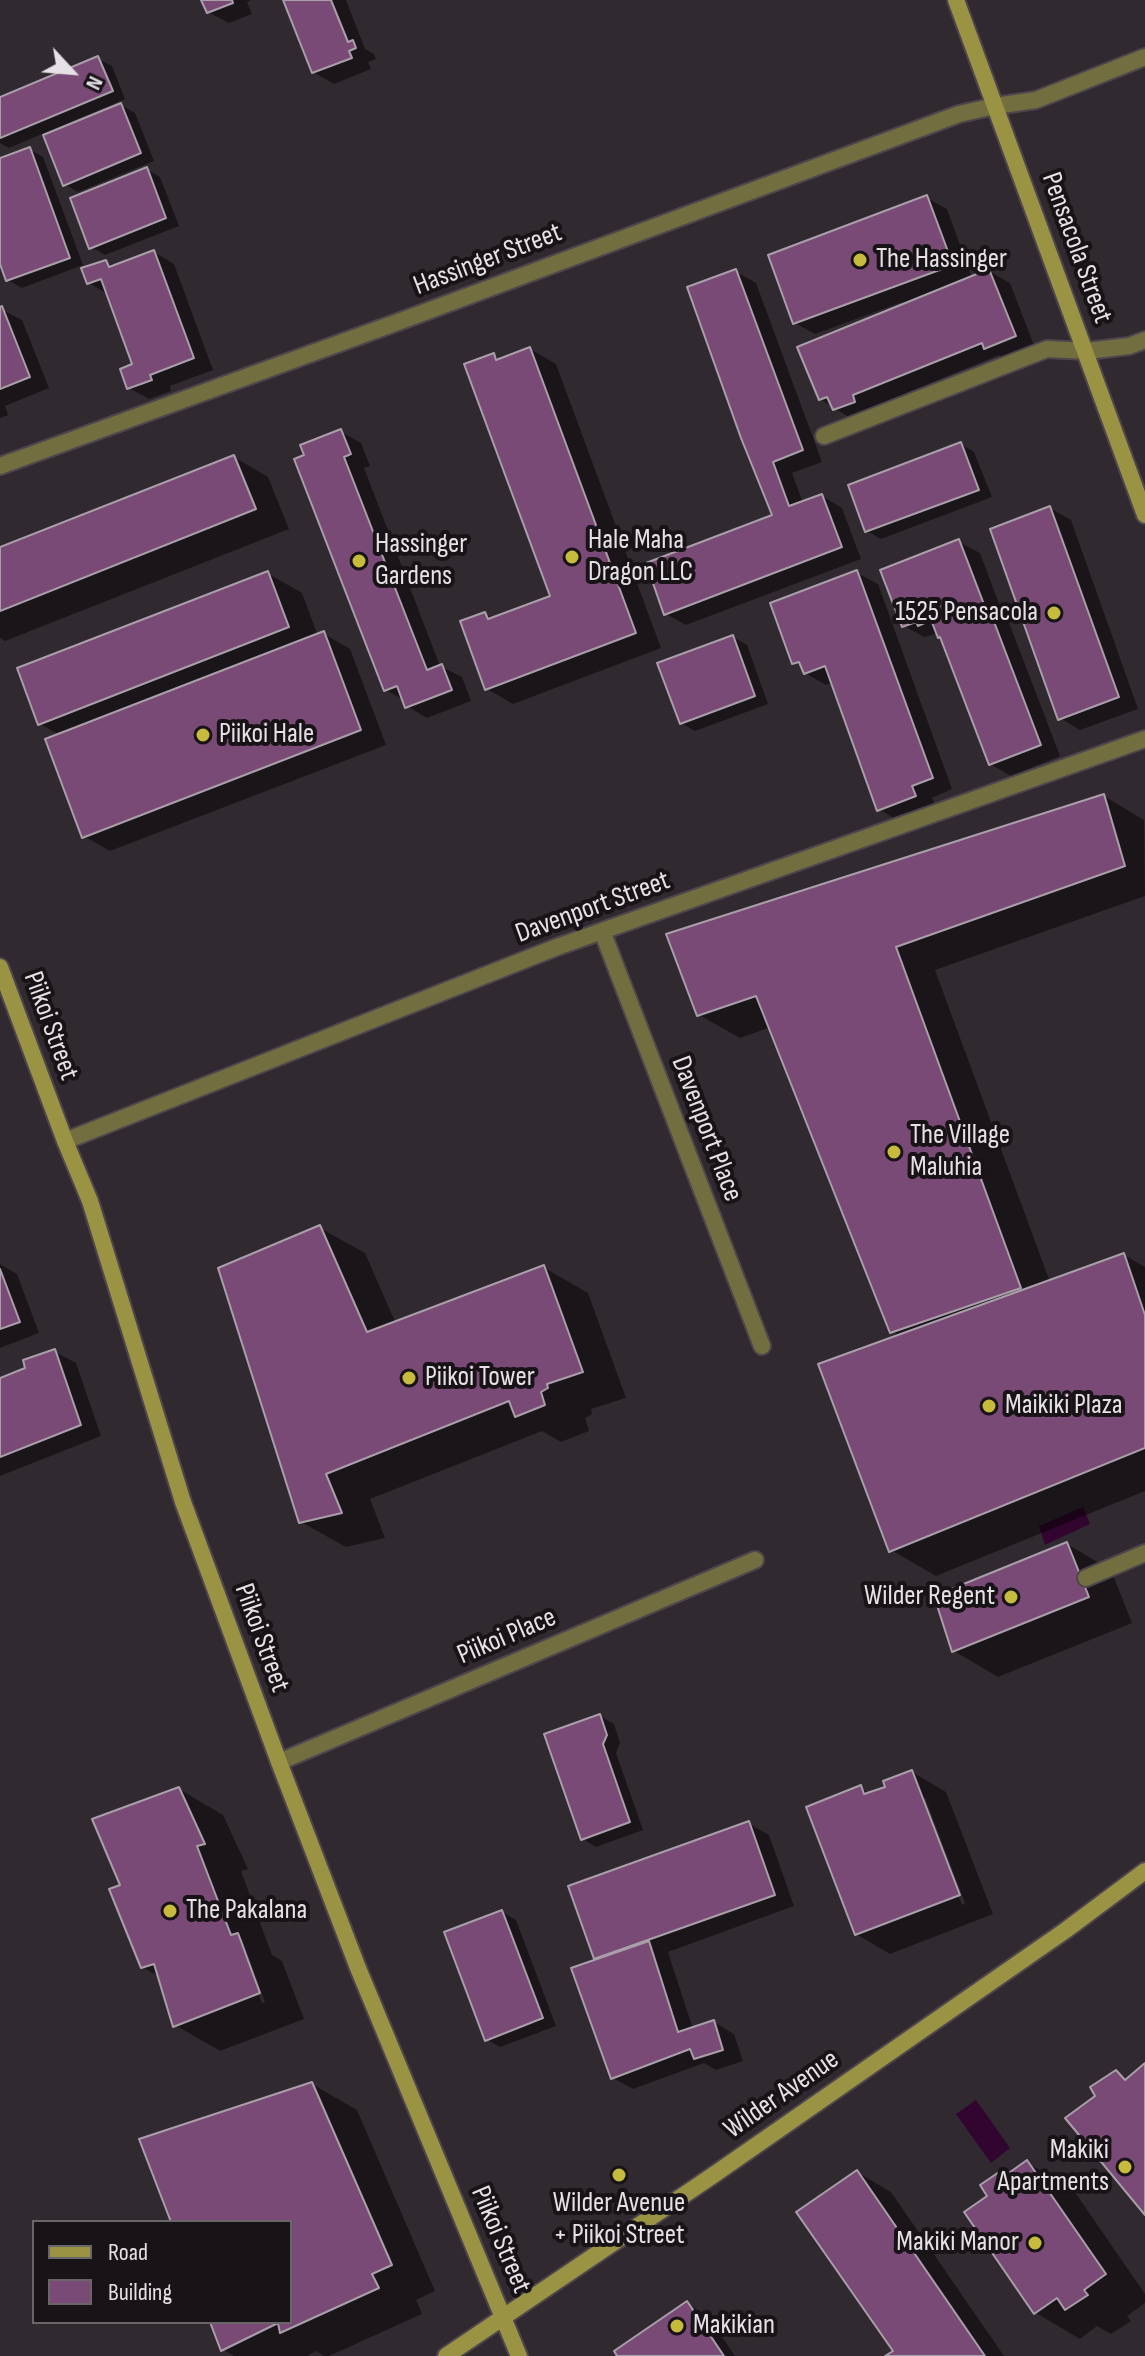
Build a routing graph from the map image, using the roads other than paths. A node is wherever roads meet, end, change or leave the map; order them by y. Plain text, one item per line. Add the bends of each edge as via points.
1 (956, 0) edge
2 (1145, 57) edge
3 (995, 106) junction
4 (1145, 340) edge
5 (1087, 351) junction
6 (824, 436) dead end
7 (0, 466) edge
8 (1145, 515) edge
9 (1145, 739) edge
10 (602, 931) junction
11 (0, 967) edge
12 (65, 1141) junction
13 (762, 1346) dead end
14 (1145, 1553) edge
15 (755, 1560) dead end
16 (1086, 1578) dead end
17 (279, 1762) junction
18 (1145, 1871) edge
19 (504, 2317) junction
20 (446, 2356) edge
21 (519, 2356) edge

1 - 3 main road, Pensacola Street
2 - 3 street, Hassinger Street via 1036,100
3 - 5 main road, Pensacola Street
3 - 7 street, Hassinger Street via 959,114
4 - 5 street
5 - 6 street via 1047,349
5 - 8 main road, Pensacola Street
9 - 10 street, Davenport Street
10 - 12 street, Davenport Street
10 - 13 street, Davenport Place
11 - 12 main road, Piikoi Street
12 - 17 main road, Piikoi Street via 90,1201 183,1502
14 - 16 street
15 - 17 street, Piikoi Place
17 - 19 main road, Piikoi Street via 358,1968
18 - 19 main road, Wilder Avenue
19 - 20 main road, Wilder Avenue
19 - 21 main road, Piikoi Street

